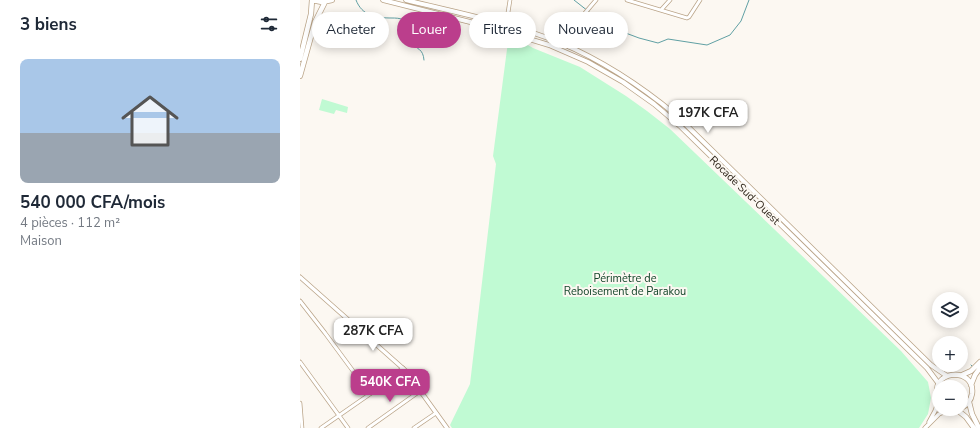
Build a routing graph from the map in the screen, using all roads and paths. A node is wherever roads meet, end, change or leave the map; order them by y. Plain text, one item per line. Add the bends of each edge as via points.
1 (312, 0) edge
2 (332, 0) edge
3 (383, 0) edge
4 (406, 0) edge
5 (510, 0) edge
6 (596, 0) edge
7 (630, 0) edge
8 (670, 0) edge
9 (700, 0) edge
10 (325, 2) junction
11 (661, 10) junction
12 (508, 12) edge
13 (587, 12) edge
14 (469, 16) edge
15 (571, 48) edge
16 (301, 49) edge
17 (300, 59) edge
18 (300, 76) edge
19 (300, 277) edge
20 (300, 301) edge
21 (300, 362) edge
22 (980, 362) edge
23 (403, 368) junction
24 (980, 368) edge
25 (947, 376) junction
26 (962, 376) junction
27 (936, 380) edge
28 (943, 380) edge
29 (971, 385) junction
30 (420, 391) junction
31 (370, 394) junction
32 (969, 402) joint
33 (300, 404) edge
34 (436, 413) junction
35 (339, 415) junction
36 (932, 416) edge
37 (937, 416) edge
38 (965, 416) edge
39 (302, 428) edge
40 (321, 428) edge
41 (348, 428) edge
42 (368, 428) edge
43 (414, 428) edge
44 (447, 428) edge
45 (926, 428) edge
46 (974, 428) edge
47 (979, 428) edge

1 - 10 main road
1 - 16 main road via 312,14
2 - 10 main road
3 - 27 main road, Rocade Sud-Ouest via 549,45 600,69 644,97 681,127
4 - 14 main road, Rocade Sud-Ouest
5 - 12 street
6 - 13 street
7 - 11 street
8 - 11 street
9 - 11 street via 687,18
10 - 18 main road via 314,22
15 - 25 main road, Rocade Sud-Ouest via 631,81 676,115 931,365
16 - 17 main road
19 - 23 street
20 - 31 street
21 - 35 street
22 - 26 main road
23 - 30 street
23 - 31 street
24 - 29 main road
25 - 26 main road
25 - 28 main road
26 - 29 main road via 968,379
29 - 32 main road
30 - 34 street
30 - 42 street
31 - 35 street
32 - 47 main road
33 - 39 street
34 - 43 street
34 - 44 street
35 - 40 street
35 - 41 street
36 - 45 street
37 - 45 street
38 - 46 main road

